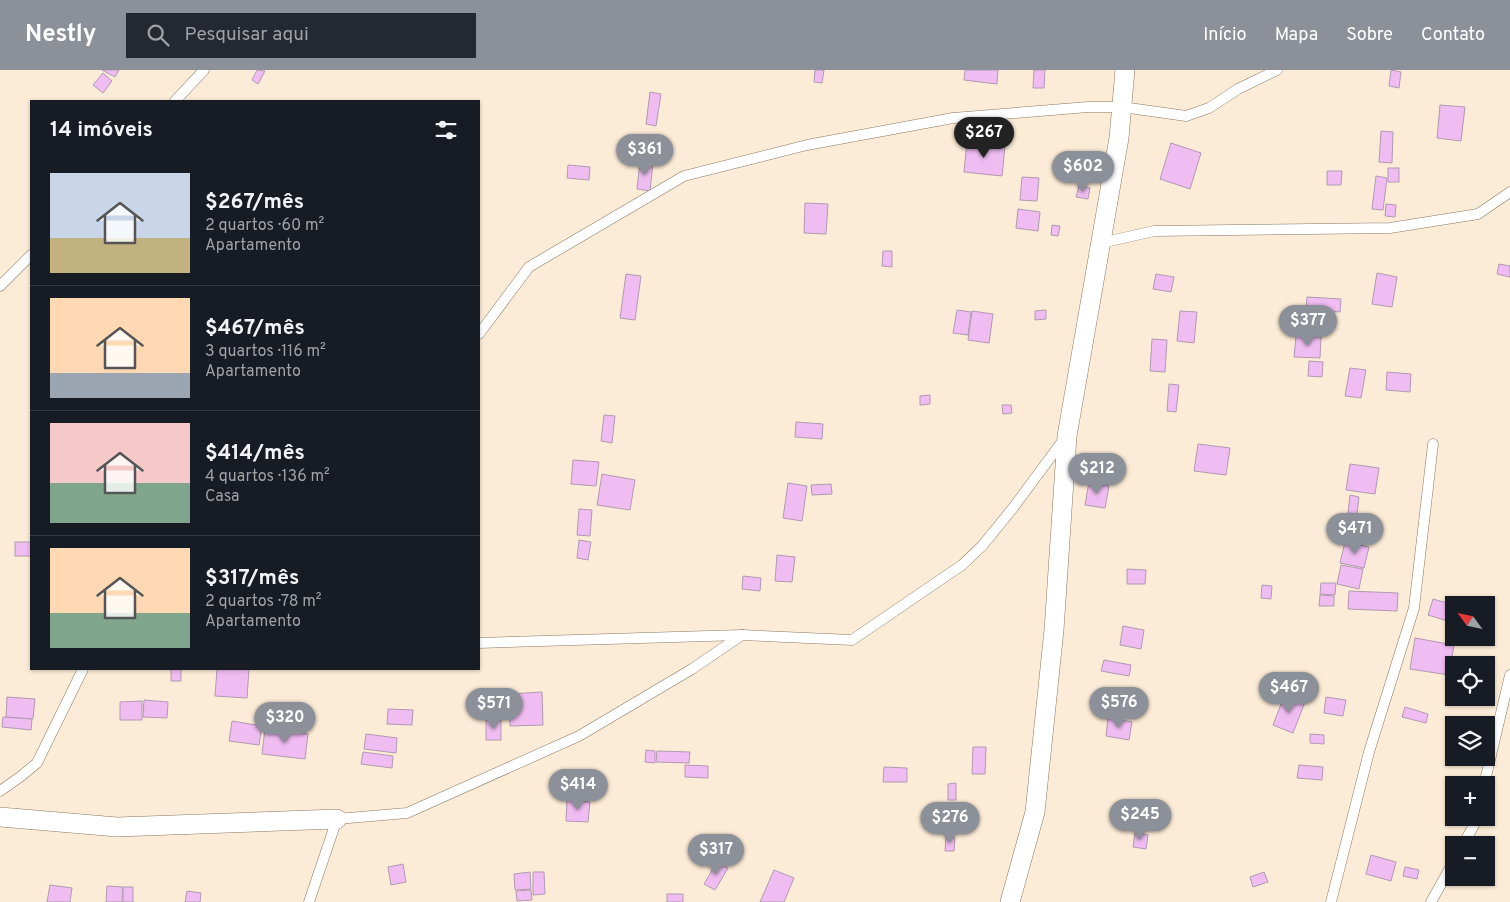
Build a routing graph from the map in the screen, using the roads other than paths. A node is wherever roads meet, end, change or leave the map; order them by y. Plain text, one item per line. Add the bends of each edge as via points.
1 (204, 70) edge
2 (1125, 70) edge
3 (1277, 70) edge
4 (176, 100) edge
5 (1122, 107) junction
6 (1510, 192) edge
7 (1101, 242) junction
8 (30, 256) edge
9 (0, 286) edge
10 (480, 333) edge
11 (1067, 436) junction
12 (1433, 444) dead end
13 (742, 635) junction
14 (480, 643) edge
15 (83, 670) edge
16 (1510, 675) edge
17 (1486, 776) edge
18 (0, 791) edge
19 (0, 817) edge
20 (337, 819) junction
21 (1445, 877) edge
22 (309, 902) edge
23 (1010, 902) edge
24 (1332, 902) edge
25 (1431, 902) edge

1 - 4 lane
2 - 5 street
3 - 5 lane via 1209,108 1186,116
5 - 7 street
5 - 10 lane via 953,118 807,145 684,176 529,267
6 - 7 lane via 1478,214 1390,228 1154,231
7 - 11 street
8 - 9 lane
11 - 13 lane via 1013,508 962,565 852,640
11 - 23 street via 1054,630 1035,812
12 - 24 lane via 1414,608 1368,752
13 - 14 lane
13 - 20 lane via 692,670 570,740 407,813
15 - 18 lane via 37,763
16 - 17 lane
19 - 20 street via 117,827
20 - 22 lane
21 - 25 lane

